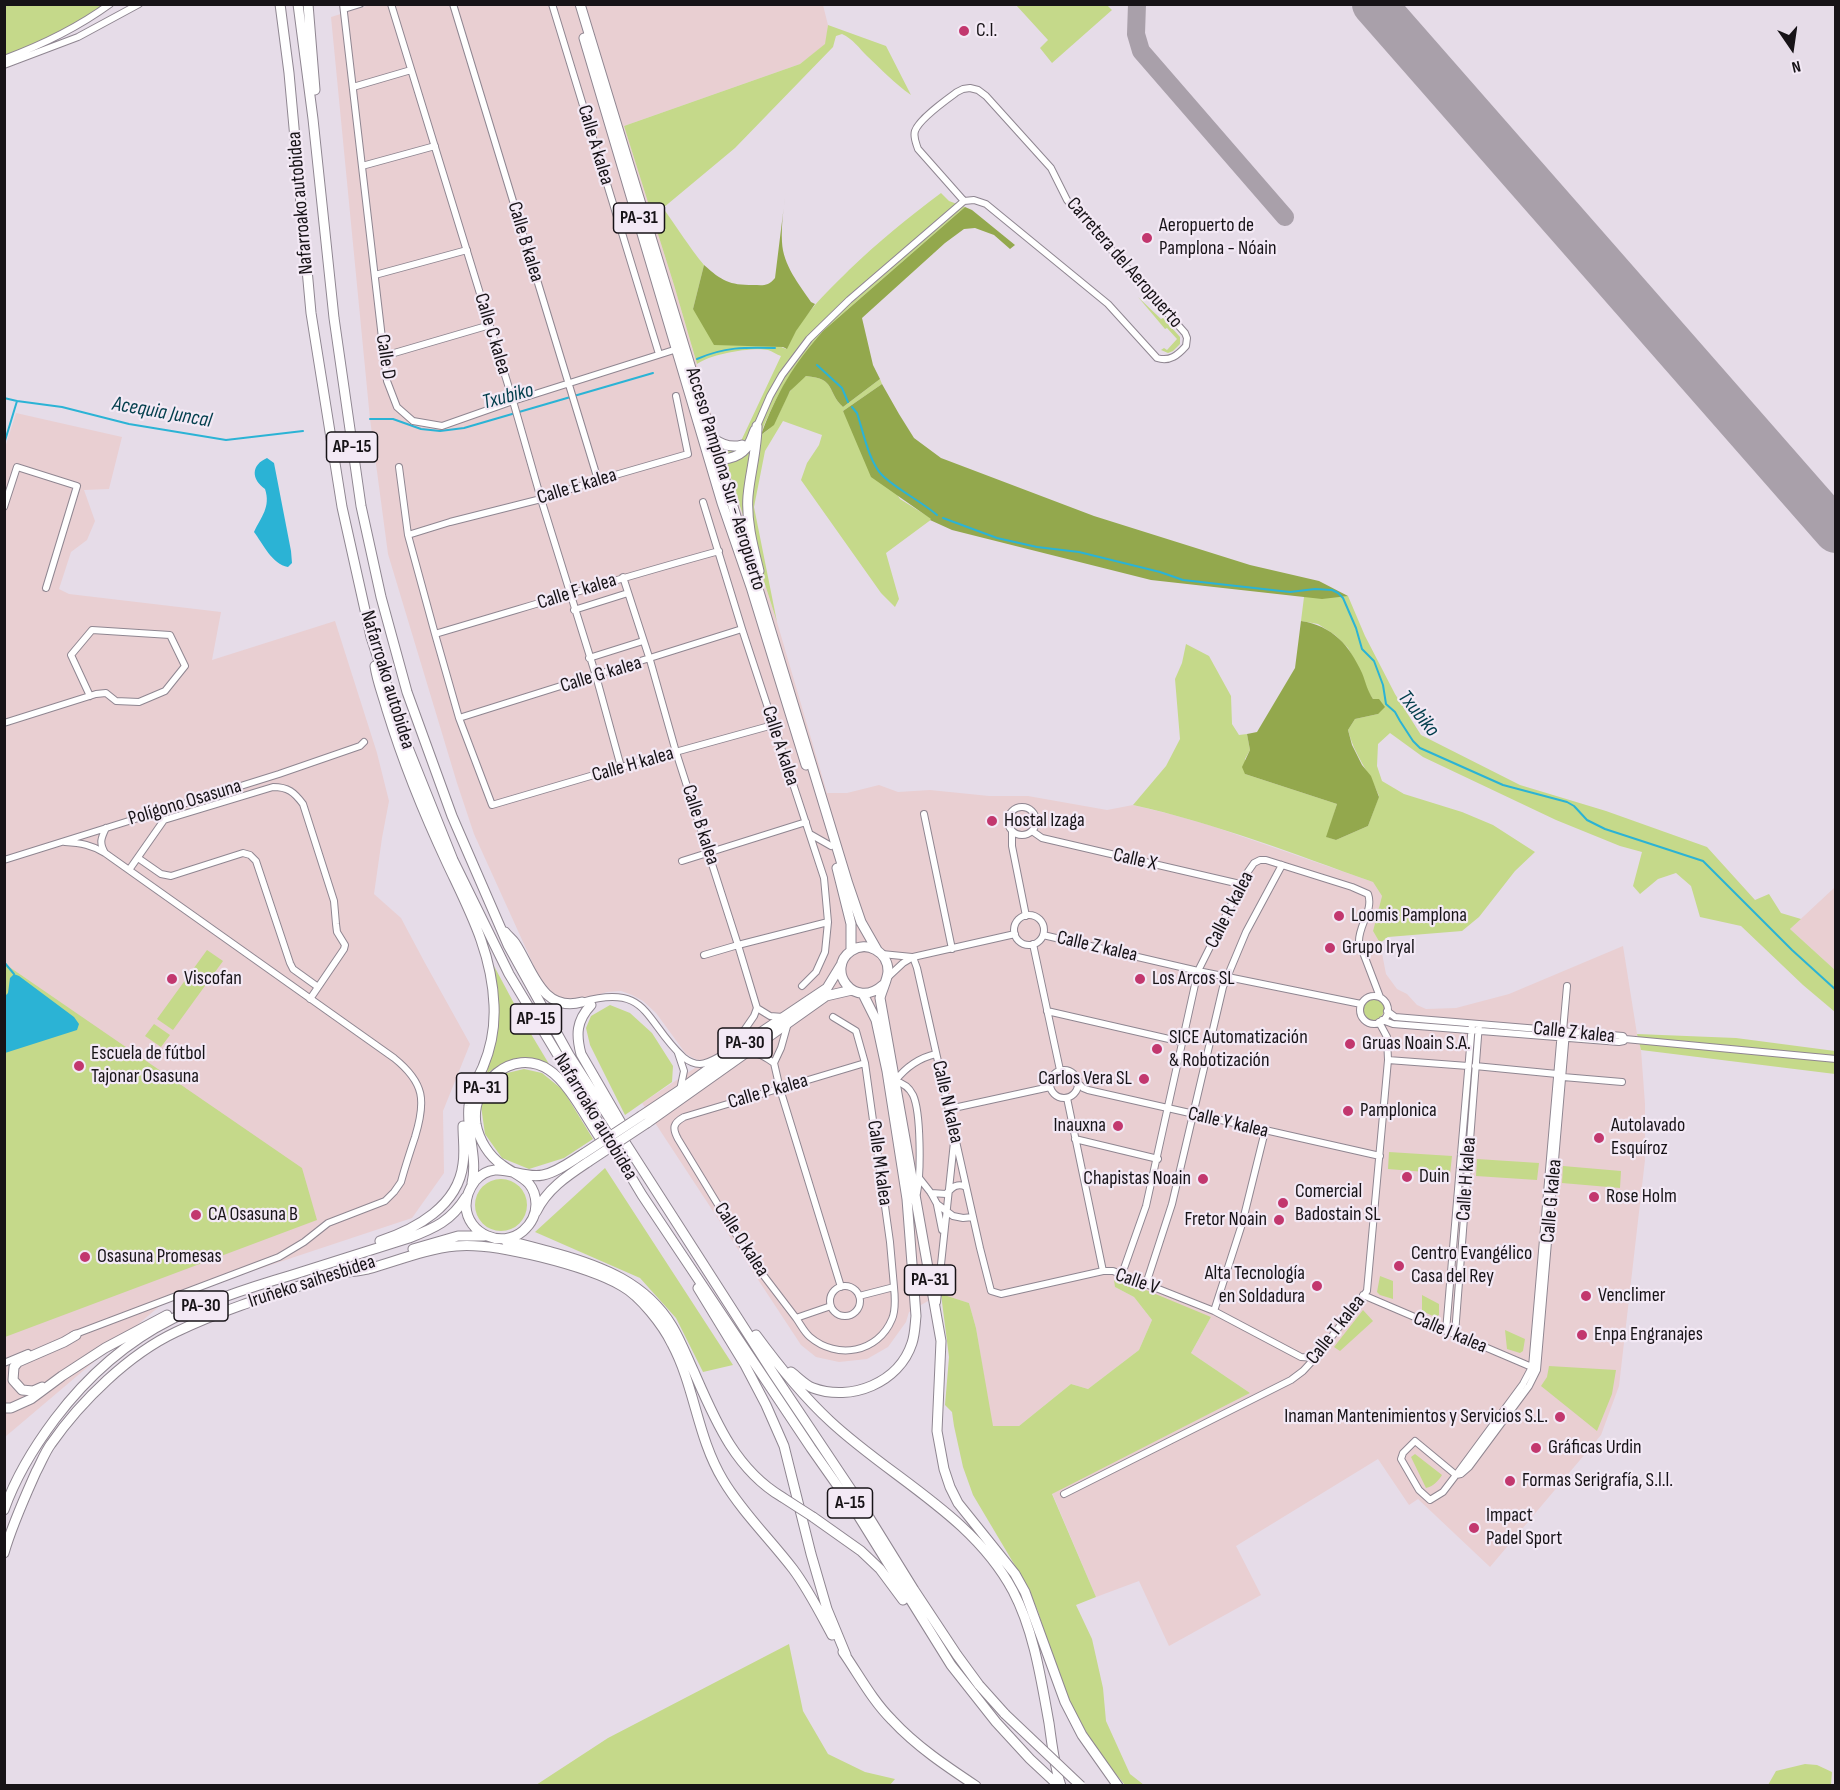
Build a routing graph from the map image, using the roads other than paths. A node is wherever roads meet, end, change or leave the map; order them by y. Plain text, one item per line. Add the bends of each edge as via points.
1 (110, 4) edge
2 (139, 4) edge
3 (280, 4) edge
4 (298, 4) edge
5 (309, 4) edge
6 (360, 4) edge
7 (391, 4) edge
8 (453, 4) edge
9 (552, 4) edge
10 (574, 4) edge
11 (580, 4) edge
12 (343, 7) edge
13 (4, 59) edge
14 (4, 65) edge
15 (411, 70) junction
16 (353, 87) junction
17 (313, 119) junction
18 (435, 146) junction
19 (362, 166) junction
20 (964, 201) junction
21 (467, 250) junction
22 (375, 274) junction
23 (490, 325) junction
24 (677, 349) junction
25 (659, 354) junction
26 (384, 356) junction
27 (568, 383) junction
28 (676, 396) dead end
29 (513, 401) junction
30 (757, 426) junction
31 (701, 433) junction
32 (752, 435) junction
33 (713, 438) junction
34 (742, 445) junction
35 (719, 459) junction
36 (399, 468) dead end
37 (598, 480) junction
38 (541, 499) junction
39 (703, 502) dead end
40 (722, 503) junction
41 (4, 507) edge
42 (408, 535) junction
43 (720, 551) junction
44 (623, 577) junction
45 (46, 588) dead end
46 (628, 593) junction
47 (571, 595) junction
48 (574, 610) junction
49 (770, 626) junction
50 (742, 630) junction
51 (435, 634) junction
52 (371, 637) junction
53 (643, 641) junction
54 (589, 658) junction
55 (650, 660) junction
56 (596, 676) junction
57 (90, 696) junction
58 (459, 718) junction
59 (4, 723) edge
60 (773, 726) junction
61 (364, 742) dead end
62 (676, 752) junction
63 (621, 767) junction
64 (924, 814) dead end
65 (806, 822) junction
66 (106, 828) junction
67 (1012, 831) junction
68 (1032, 831) junction
69 (809, 833) junction
70 (65, 842) junction
71 (831, 846) junction
72 (709, 852) junction
73 (105, 853) junction
74 (138, 858) junction
75 (4, 860) edge
76 (682, 861) dead end
77 (1282, 865) junction
78 (129, 870) junction
79 (1240, 884) junction
80 (1026, 916) junction
81 (828, 922) junction
82 (502, 928) junction
83 (1015, 934) junction
84 (1043, 935) junction
85 (1033, 944) junction
86 (738, 945) junction
87 (952, 949) junction
88 (851, 951) junction
89 (879, 952) junction
90 (704, 955) dead end
91 (913, 957) junction
92 (841, 965) junction
93 (1198, 971) junction
94 (1227, 977) junction
95 (885, 982) junction
96 (801, 986) dead end
97 (1566, 986) dead end
98 (318, 987) junction
99 (852, 990) junction
100 (863, 994) junction
101 (1380, 997) junction
102 (310, 999) junction
103 (582, 1004) junction
104 (1361, 1004) junction
105 (757, 1008) junction
106 (1047, 1011) junction
107 (1387, 1011) junction
108 (833, 1017) dead end
109 (786, 1020) junction
110 (1381, 1021) junction
111 (577, 1025) junction
112 (1475, 1027) junction
113 (1563, 1034) junction
114 (1182, 1042) junction
115 (488, 1048) junction
116 (676, 1050) junction
117 (741, 1051) junction
118 (936, 1054) junction
119 (1836, 1059) edge
120 (1388, 1060) junction
121 (774, 1063) junction
122 (866, 1063) junction
123 (1472, 1066) junction
124 (1060, 1070) junction
125 (1560, 1075) junction
126 (895, 1081) junction
127 (1623, 1082) dead end
128 (1078, 1083) junction
129 (1050, 1087) junction
130 (780, 1089) junction
131 (680, 1090) junction
132 (1066, 1098) junction
133 (1168, 1109) junction
134 (949, 1110) junction
135 (1194, 1115) junction
136 (644, 1119) junction
137 (674, 1125) joint
138 (1265, 1131) junction
139 (954, 1136) junction
140 (1076, 1139) junction
141 (627, 1146) junction
142 (1380, 1156) junction
143 (586, 1158) junction
144 (1158, 1159) junction
145 (511, 1171) junction
146 (920, 1179) junction
147 (471, 1186) junction
148 (966, 1187) junction
149 (949, 1190) junction
150 (931, 1193) junction
151 (466, 1197) junction
152 (916, 1197) junction
153 (937, 1204) junction
154 (947, 1212) junction
155 (534, 1216) junction
156 (973, 1217) junction
157 (486, 1236) junction
158 (944, 1236) junction
159 (498, 1239) junction
160 (980, 1248) joint
161 (1103, 1271) junction
162 (299, 1272) junction
163 (336, 1274) junction
164 (1122, 1274) junction
165 (713, 1278) junction
166 (268, 1282) junction
167 (703, 1284) junction
168 (1146, 1284) junction
169 (841, 1287) junction
170 (894, 1287) junction
171 (1363, 1295) junction
172 (859, 1296) junction
173 (831, 1306) junction
174 (936, 1309) junction
175 (1214, 1311) junction
176 (716, 1316) junction
177 (796, 1318) junction
178 (1446, 1331) junction
179 (1455, 1334) junction
180 (76, 1335) junction
181 (773, 1357) junction
182 (1315, 1358) junction
183 (4, 1363) edge
184 (1534, 1368) junction
185 (689, 1373) junction
186 (62, 1376) junction
187 (4, 1408) edge
188 (1456, 1474) junction
189 (1064, 1494) dead end
190 (4, 1510) edge
191 (4, 1553) edge
192 (1002, 1559) junction
193 (922, 1622) junction
194 (846, 1655) junction
195 (1049, 1725) junction
196 (976, 1785) edge
197 (1060, 1785) edge
198 (1081, 1785) edge
199 (1118, 1785) edge

1 - 13 street via 44,44
2 - 14 street via 78,37
3 - 52 highway, Nafarroako autobidea / AP-15 via 311,313 342,507
4 - 17 highway, AP-15
5 - 17 highway via 315,85
6 - 12 street
7 - 15 street, Calle C kalea
8 - 27 street, Calle B kalea
9 - 25 street, Calle A kalea
10 - 24 highway, Acceso Pamplona Sur - Aeropuerto / PA-31
11 - 33 highway, Acceso Pamplona Sur - Aeropuerto / PA-31
12 - 16 street, Calle D
15 - 16 street
15 - 18 street, Calle C kalea
16 - 19 street, Calle D
17 - 82 highway, Nafarroako autobidea / AP-15 via 350,433 381,597 433,767
18 - 19 street
18 - 21 street, Calle C kalea
19 - 22 street, Calle D
20 - 20 street, Carretera del Aeropuerto via 974,200 995,211 1108,304 1157,358 1167,360 1184,348 1185,333 1067,200 1050,168 986,96 970,88 952,96 921,122 914,134 918,149
20 - 30 street via 809,339 782,375
21 - 22 street
21 - 23 street, Calle C kalea
22 - 26 street, Calle D
23 - 26 street
23 - 29 street, Calle C kalea
24 - 25 street, Calle D
24 - 31 highway, Acceso Pamplona Sur - Aeropuerto / PA-31
25 - 27 street, Calle D
26 - 29 street, Calle D via 387,381 397,407 413,421 442,426
27 - 29 street, Calle D
27 - 37 street, Calle B kalea
28 - 37 street, Calle E kalea via 688,454
29 - 38 street, Calle C kalea
30 - 32 highway
30 - 49 highway via 748,509 754,551 769,604
31 - 35 highway
31 - 40 highway, Acceso Pamplona Sur - Aeropuerto / PA-31
32 - 34 highway
32 - 35 highway via 739,454
33 - 34 highway via 732,447
33 - 35 highway, Acceso Pamplona Sur - Aeropuerto / PA-31
34 - 35 highway
35 - 40 highway
35 - 49 highway, Acceso Pamplona Sur - Aeropuerto / PA-31
36 - 42 street
37 - 38 street, Calle E kalea
38 - 42 street, Calle E kalea
38 - 47 street, Calle C kalea
39 - 43 street, Calle A kalea
40 - 71 highway, Acceso Pamplona Sur - Aeropuerto / PA-31
41 - 45 street via 17,467 77,486
42 - 51 street
43 - 44 street, Calle F kalea
43 - 50 street, Calle A kalea
44 - 46 street, Calle B kalea
44 - 47 street, Calle F kalea
46 - 48 street
46 - 53 street, Calle B kalea
47 - 48 street, Calle C kalea
47 - 51 street, Calle F kalea
48 - 54 street, Calle C kalea
49 - 89 highway, Acceso Pamplona Sur - Aeropuerto / PA-31 via 848,884 861,922
50 - 55 street, Calle G kalea
50 - 60 street, Calle A kalea
51 - 58 street
52 - 115 highway via 376,672 394,732 488,960 494,1007
52 - 167 highway, Nafarroako autobidea / AP-15 via 403,735 453,860 509,974 636,1185
53 - 54 street
53 - 55 street, Calle B kalea
54 - 56 street, Calle C kalea
55 - 56 street, Calle G kalea
55 - 62 street, Calle B kalea
56 - 58 street, Calle G kalea
56 - 63 street, Calle C kalea
57 - 57 street via 71,655 92,630 170,635 185,666 165,691 139,702 116,701 106,693
57 - 59 street
58 - 63 street, Calle H kalea via 492,805
60 - 62 street, Calle H kalea
60 - 65 street, Calle A kalea
61 - 66 street, Polígono Osasuna via 279,774
62 - 63 street, Calle H kalea
62 - 72 street, Calle B kalea
64 - 87 street
65 - 69 street, Calle A kalea
65 - 72 street
66 - 70 street, Polígono Osasuna
66 - 73 street via 101,842
67 - 68 street via 1022,836
67 - 68 street via 1008,823 1010,813 1022,806 1035,813 1037,823
67 - 80 street
68 - 79 street, Calle X via 1042,838
69 - 71 street
69 - 81 street, Calle A kalea via 824,878
70 - 73 street via 87,844
70 - 75 street, Polígono Osasuna
71 - 88 highway, PA-31 via 851,924
72 - 76 street
72 - 86 street, Calle B kalea
73 - 78 street
74 - 78 street
74 - 98 street via 161,874 171,876 243,853 250,855 256,861 293,969
74 - 98 street via 164,819 273,786 295,793 303,804 334,901 338,933 345,945
77 - 79 street, Calle R kalea via 1260,860
77 - 94 street, Calle R kalea
77 - 101 street via 1368,894 1369,906 1359,942
78 - 102 street
79 - 93 street, Calle R kalea
80 - 83 street via 1018,920
80 - 84 street via 1038,918
81 - 86 street
81 - 96 street, Calle A kalea via 825,951 816,972
82 - 103 highway via 540,988 562,1003
82 - 141 highway, Nafarroako autobidea / AP-15 via 545,1014
83 - 85 street via 1023,944
83 - 87 street
84 - 85 street
84 - 93 street, Calle Z kalea
85 - 106 street
86 - 90 street
86 - 105 street, Calle B kalea
87 - 91 street
88 - 89 highway via 864,947
88 - 92 highway
89 - 91 street
89 - 95 highway, PA-31 via 888,970
91 - 95 street
91 - 118 street, Calle N kalea
92 - 99 highway via 843,979
92 - 109 highway, PA-30 via 827,988
93 - 94 street, Calle Z kalea
93 - 114 street, Calle R kalea
94 - 104 street, Calle Z kalea
94 - 135 street, Calle R kalea
95 - 100 highway
95 - 126 highway, PA-31 via 880,998
97 - 113 street, Calle G kalea
98 - 102 street
99 - 100 highway
99 - 109 highway, PA-30 via 826,996
100 - 181 highway via 876,1020 887,1071 907,1199 916,1316 912,1344 897,1369 886,1378 864,1389 843,1393 810,1387
101 - 104 street via 1367,997
101 - 107 street via 1386,1002
102 - 180 street via 406,1068 415,1080 422,1111 394,1192 375,1206 328,1222 279,1257
103 - 111 highway
103 - 111 highway via 585,1011
103 - 116 street via 604,997 631,1000 644,1009
104 - 110 street via 1365,1020
105 - 109 street
105 - 117 street via 743,1032
106 - 114 street
106 - 124 street
107 - 110 street
107 - 112 street, Calle Z kalea via 1395,1017
108 - 122 street, Calle M kalea via 856,1031
109 - 117 highway, PA-30
109 - 121 street
110 - 112 street, Calle Z kalea
110 - 120 street, Calle T kalea via 1387,1037
111 - 141 highway via 581,1054 621,1123
112 - 113 street, Calle Z kalea
112 - 123 street, Calle H kalea
113 - 119 street, Calle Z kalea
113 - 125 street, Calle G kalea
114 - 133 street, Calle R kalea
115 - 147 highway via 468,1107
115 - 162 highway via 467,1091 463,1109 463,1166 458,1182 442,1206 417,1225 389,1238
116 - 117 street via 694,1064
116 - 131 street via 684,1071
117 - 121 street via 759,1054
117 - 131 highway, PA-30
117 - 136 highway, PA-30
118 - 126 street via 907,1067
118 - 134 street, Calle N kalea
120 - 123 street
120 - 142 street, Calle T kalea
121 - 130 street
122 - 130 street, Calle P kalea
122 - 170 street, Calle M kalea
123 - 125 street
123 - 178 street, Calle H kalea
123 - 179 street, Calle H kalea
124 - 128 street via 1070,1071
124 - 129 street via 1052,1076
125 - 127 street
125 - 184 street, Calle G kalea
126 - 146 street via 903,1083 914,1096
126 - 152 highway, PA-31
128 - 132 street via 1077,1091
128 - 133 street, Calle Y kalea via 1088,1090
129 - 132 street via 1056,1096
129 - 134 street
130 - 137 street, Calle P kalea via 684,1117
130 - 169 street
131 - 136 highway, PA-30
132 - 140 street
133 - 135 street, Calle Y kalea
133 - 144 street, Calle R kalea
134 - 139 street, Calle N kalea
135 - 138 street, Calle Y kalea
135 - 168 street, Calle R kalea via 1172,1204
136 - 143 highway, PA-30, bridge
137 - 177 street, Calle O kalea via 678,1139 751,1259
138 - 142 street, Calle Y kalea
138 - 175 street via 1242,1224
139 - 148 street, Calle N kalea
139 - 149 street
140 - 144 street
140 - 161 street
141 - 165 highway, Nafarroako autobidea / AP-15
142 - 171 street, Calle T kalea via 1368,1286
143 - 145 highway, PA-30 via 543,1175
143 - 155 highway, PA-30 via 545,1195
144 - 164 street, Calle R kalea
145 - 147 highway, PA-30 via 489,1171
145 - 155 highway via 529,1184 536,1205
145 - 176 highway, PA-31 via 491,1156 482,1141 476,1126 476,1105 495,1074 515,1064 536,1065 548,1069 564,1084
146 - 150 street
146 - 152 street
147 - 151 highway, PA-30
148 - 149 street via 957,1185
148 - 156 street, Calle N kalea
149 - 150 street via 942,1195
149 - 154 street
150 - 153 street
151 - 157 highway via 469,1220
151 - 162 highway, Iruñeko saihesbidea / PA-30 via 448,1220 433,1229
152 - 174 highway, PA-31
153 - 154 street
153 - 158 street
154 - 156 street via 957,1218
154 - 158 street
155 - 159 highway, PA-30 via 520,1234
156 - 160 street, Calle N kalea
157 - 159 highway, PA-30
157 - 163 highway, Iruñeko saihesbidea / PA-30 via 448,1238
158 - 174 street
159 - 185 highway via 580,1260 632,1284 672,1326
160 - 161 street, Calle V via 992,1291 1001,1294
161 - 164 street, Calle V
162 - 166 highway, Iruñeko saihesbidea / PA-30
163 - 185 highway via 435,1249 470,1246 566,1264 602,1276 642,1298 676,1339
163 - 191 highway, Iruñeko saihesbidea / PA-30 via 174,1332 123,1367 85,1402 50,1445 24,1498
164 - 168 street, Calle V
165 - 181 highway
165 - 198 highway, A-15, bridge via 957,1655 1005,1714
166 - 186 highway via 242,1285 190,1304 124,1337
166 - 190 highway, Iruñeko saihesbidea / PA-30 via 172,1319 121,1352 70,1399 43,1435
167 - 176 highway
167 - 193 highway, A-15 via 856,1512
168 - 175 street, Calle V
169 - 172 street via 854,1289
169 - 173 street via 831,1297
170 - 172 street
170 - 177 street, Calle M kalea via 893,1318 880,1337 863,1349 836,1351 825,1347 812,1339
171 - 178 street, Calle J kalea
171 - 182 street, Calle T kalea
172 - 173 street via 856,1310 848,1316 838,1314
173 - 177 street
174 - 192 highway, PA-31 via 941,1341 937,1431 944,1469 958,1503
175 - 182 street, Calle V via 1301,1357
176 - 194 highway, PA-31 via 766,1405 784,1446 810,1554
178 - 179 street, Calle J kalea
179 - 184 street, Calle J kalea
180 - 183 street
180 - 186 highway via 18,1362 13,1380 27,1391
181 - 195 highway via 831,1422 953,1518 987,1552 1013,1591 1023,1615
182 - 189 street, Calle T kalea via 1291,1380
184 - 188 street, Calle G kalea
185 - 193 highway, bridge via 731,1450 764,1486 868,1557
185 - 194 highway via 700,1428 723,1480 794,1570
186 - 187 highway via 31,1399
188 - 188 street, Calle G kalea via 1443,1492 1430,1500 1419,1490 1401,1459 1415,1441
192 - 195 highway, PA-31 via 1019,1589 1034,1630 1050,1702
192 - 199 highway via 1025,1592 1074,1720
193 - 197 highway, A-15 via 996,1722
194 - 196 highway, PA-31 via 891,1719 927,1752
195 - 197 highway, PA-31

